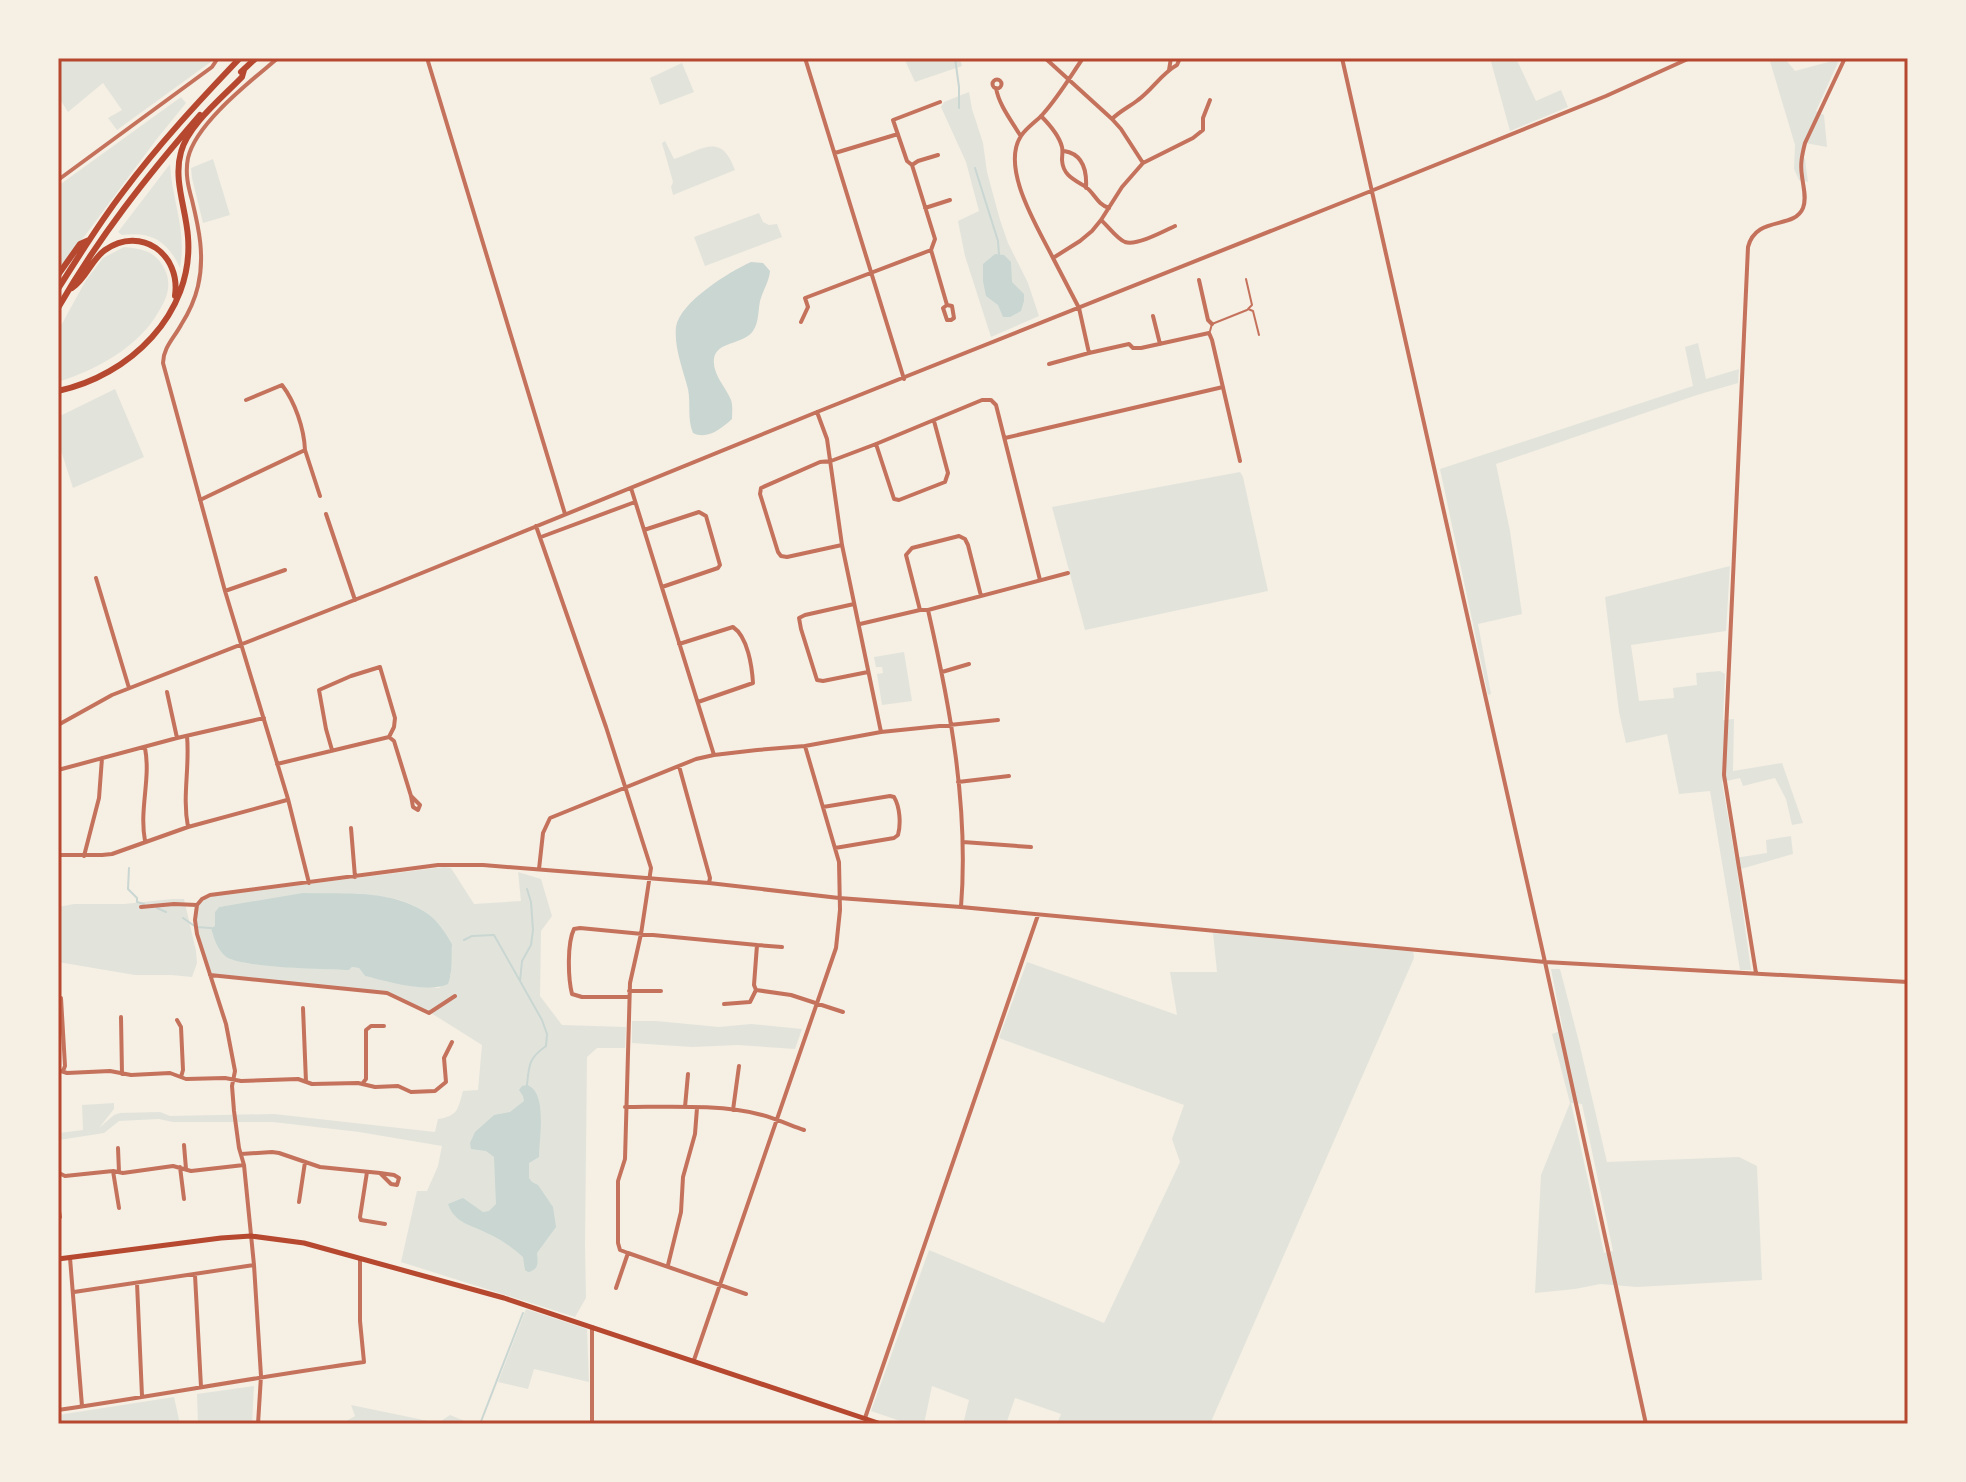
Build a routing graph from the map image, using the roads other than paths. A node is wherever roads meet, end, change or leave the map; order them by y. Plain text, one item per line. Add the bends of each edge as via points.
1 (218, 58) edge
2 (240, 58) edge
3 (256, 58) edge
4 (278, 58) edge
5 (427, 58) edge
6 (805, 58) edge
7 (1045, 58) edge
8 (1083, 58) edge
9 (1171, 58) edge
10 (1180, 58) edge
11 (1342, 58) edge
12 (1690, 58) edge
13 (1845, 58) edge
14 (244, 70) junction
15 (1169, 70) junction
16 (1069, 80) junction
17 (996, 88) dead end
18 (1210, 100) dead end
19 (940, 102) dead end
20 (1041, 116) junction
21 (1112, 119) junction
22 (898, 134) junction
23 (1021, 136) junction
24 (1064, 151) junction
25 (835, 153) junction
26 (938, 155) dead end
27 (1143, 163) junction
28 (912, 165) junction
29 (58, 180) edge
30 (1086, 188) junction
31 (1371, 191) junction
32 (950, 200) dead end
33 (925, 208) junction
34 (1109, 208) junction
35 (1101, 220) junction
36 (1175, 226) dead end
37 (89, 240) junction
38 (931, 250) junction
39 (1053, 258) junction
40 (872, 272) junction
41 (58, 275) edge
42 (1246, 279) dead end
43 (1199, 280) dead end
44 (58, 289) edge
45 (68, 290) junction
46 (947, 305) dead end
47 (173, 307) junction
48 (58, 308) edge
49 (1079, 308) junction
50 (1248, 309) junction
51 (1153, 316) dead end
52 (801, 322) dead end
53 (1212, 324) junction
54 (1209, 333) junction
55 (1259, 335) dead end
56 (1160, 344) junction
57 (1089, 353) junction
58 (1049, 364) dead end
59 (904, 379) junction
60 (1223, 387) junction
61 (58, 391) edge
62 (246, 400) dead end
63 (817, 412) junction
64 (934, 421) junction
65 (1005, 438) junction
66 (876, 444) junction
67 (305, 450) junction
68 (831, 461) junction
69 (1240, 461) dead end
70 (631, 488) junction
71 (320, 496) dead end
72 (200, 500) junction
73 (635, 502) junction
74 (326, 514) dead end
75 (565, 514) junction
76 (536, 526) junction
77 (644, 530) junction
78 (541, 537) junction
79 (842, 545) junction
80 (285, 570) dead end
81 (1068, 573) dead end
82 (96, 578) dead end
83 (1040, 580) junction
84 (662, 587) junction
85 (225, 591) junction
86 (981, 596) junction
87 (355, 600) junction
88 (854, 604) junction
89 (920, 610) junction
90 (928, 610) junction
91 (860, 624) junction
92 (242, 644) junction
93 (679, 644) junction
94 (969, 664) dead end
95 (869, 672) junction
96 (942, 672) junction
97 (129, 688) junction
98 (167, 692) dead end
99 (698, 702) junction
100 (264, 718) junction
101 (998, 720) dead end
102 (951, 724) junction
103 (58, 725) edge
104 (881, 732) junction
105 (187, 736) junction
106 (389, 737) junction
107 (177, 738) junction
108 (805, 746) junction
109 (145, 748) junction
110 (332, 750) junction
111 (714, 755) junction
112 (102, 758) junction
113 (277, 764) junction
114 (679, 766) junction
115 (58, 770) edge
116 (1009, 776) dead end
117 (958, 782) junction
118 (624, 787) junction
119 (411, 796) dead end
120 (288, 799) junction
121 (823, 807) junction
122 (188, 827) junction
123 (351, 828) dead end
124 (146, 841) junction
125 (963, 842) junction
126 (1031, 847) dead end
127 (835, 848) junction
128 (58, 855) edge
129 (84, 856) junction
130 (539, 869) junction
131 (355, 877) junction
132 (650, 878) junction
133 (309, 883) junction
134 (709, 883) junction
135 (839, 898) junction
136 (197, 905) junction
137 (141, 907) dead end
138 (961, 907) junction
139 (1038, 915) junction
140 (641, 934) junction
141 (757, 945) junction
142 (782, 947) dead end
143 (1545, 962) junction
144 (1756, 973) junction
145 (210, 975) junction
146 (1908, 982) edge
147 (756, 990) junction
148 (661, 991) dead end
149 (629, 994) junction
150 (455, 996) dead end
151 (61, 998) dead end
152 (817, 1003) junction
153 (724, 1004) dead end
154 (303, 1008) dead end
155 (843, 1012) dead end
156 (121, 1017) dead end
157 (177, 1020) dead end
158 (384, 1026) dead end
159 (452, 1042) dead end
160 (739, 1066) dead end
161 (61, 1071) edge
162 (122, 1074) junction
163 (688, 1074) dead end
164 (181, 1077) junction
165 (234, 1080) junction
166 (306, 1082) junction
167 (362, 1084) junction
168 (625, 1107) junction
169 (685, 1107) junction
170 (697, 1108) junction
171 (733, 1110) junction
172 (777, 1120) junction
173 (804, 1130) dead end
174 (184, 1145) dead end
175 (118, 1148) dead end
176 (241, 1154) junction
177 (58, 1162) edge
178 (305, 1162) junction
179 (244, 1165) junction
180 (183, 1168) junction
181 (116, 1171) junction
182 (58, 1172) edge
183 (367, 1172) junction
184 (380, 1173) dead end
185 (184, 1199) dead end
186 (299, 1202) dead end
187 (58, 1205) edge
188 (119, 1208) dead end
189 (60, 1217) dead end
190 (385, 1224) dead end
191 (251, 1236) junction
192 (628, 1253) junction
193 (70, 1258) junction
194 (58, 1259) edge
195 (360, 1260) junction
196 (254, 1265) junction
197 (668, 1265) junction
198 (195, 1275) junction
199 (137, 1283) junction
200 (720, 1285) junction
201 (616, 1288) dead end
202 (74, 1292) junction
203 (746, 1294) dead end
204 (592, 1327) junction
205 (694, 1360) junction
206 (261, 1376) junction
207 (201, 1387) junction
208 (142, 1396) junction
209 (82, 1406) junction
210 (58, 1410) edge
211 (865, 1418) junction
212 (258, 1424) edge
213 (592, 1424) edge
214 (881, 1424) edge
215 (1646, 1424) edge

1 - 29 street
2 - 37 highway via 162,142
3 - 14 highway
4 - 72 street via 212,119 187,163 201,265 191,306 163,360
5 - 75 street
6 - 25 street
7 - 16 street
8 - 16 street
9 - 15 street
10 - 15 street
11 - 31 street
12 - 31 street
13 - 144 street via 1805,143 1800,214 1758,230 1748,247 1724,775
14 - 45 highway via 131,197
14 - 47 highway via 181,150 177,170 188,262
15 - 21 street
16 - 20 street
16 - 21 street
17 - 23 street
18 - 27 street via 1203,130
19 - 22 street via 893,120
20 - 23 street
20 - 24 street
21 - 27 street
22 - 25 street
22 - 28 street
23 - 39 street via 1016,172
24 - 30 street via 1065,171
24 - 30 street via 1083,163
25 - 40 street
26 - 28 street
27 - 34 street
28 - 33 street
30 - 34 street
31 - 49 street
31 - 143 street
32 - 33 street
33 - 38 street via 935,239
34 - 35 street
35 - 36 street via 1126,243
35 - 39 street
37 - 41 highway via 80,244
37 - 44 highway
38 - 40 street
38 - 46 street
39 - 49 street
40 - 52 street via 805,298 808,307
40 - 59 street
42 - 50 lane via 1252,305
43 - 53 street
45 - 47 highway via 105,249 126,240 143,242 170,261 175,273
45 - 48 highway
47 - 61 highway via 133,356 88,382
49 - 57 street
49 - 59 street
50 - 53 lane
50 - 55 lane
51 - 56 street
53 - 54 lane
54 - 56 street
54 - 60 street
56 - 57 street
57 - 58 street
59 - 63 street
60 - 65 street
60 - 69 street
62 - 67 street via 282,385 291,397
63 - 68 street
63 - 70 street
64 - 65 street via 991,400
64 - 66 street
64 - 66 street via 948,473 945,482 933,487 894,499
65 - 83 street
66 - 68 street
67 - 71 street
67 - 72 street
68 - 79 street
68 - 79 street via 766,485 760,494 781,556
70 - 73 street
70 - 75 street
72 - 85 street
73 - 77 street
73 - 78 street
74 - 87 street
75 - 76 street
76 - 78 street
76 - 87 street
77 - 84 street
77 - 84 street via 699,512 706,516 720,565
78 - 118 street
79 - 88 street
80 - 85 street
81 - 83 street
82 - 97 street
83 - 86 street
84 - 93 street
85 - 92 street
86 - 89 street via 968,545 959,536 912,548 906,555
86 - 90 street
87 - 92 street
88 - 91 street
88 - 95 street via 805,615 799,618 801,629 817,680
89 - 90 street
89 - 91 street
90 - 96 street
91 - 95 street
92 - 97 street
92 - 100 street
93 - 99 street
93 - 99 street via 733,627 745,646 753,683
94 - 96 street
95 - 104 street
96 - 102 street
97 - 103 street
98 - 107 street
99 - 111 street
100 - 105 street
100 - 113 street
101 - 102 street
102 - 104 street
102 - 117 street
104 - 108 street
105 - 107 street
105 - 122 street
106 - 110 street
106 - 110 street via 395,718 380,667 319,690
106 - 119 street
107 - 109 street
108 - 111 street
108 - 121 street
109 - 112 street
109 - 124 street
110 - 113 street
111 - 114 street
112 - 115 street
112 - 129 street via 99,798
113 - 120 street
114 - 118 street
114 - 134 street
116 - 117 street
117 - 125 street
118 - 130 street via 550,818
118 - 132 street
120 - 122 street
120 - 133 street
121 - 127 street
121 - 127 street via 890,796 897,803 900,829 894,838
122 - 124 street
123 - 131 street
124 - 129 street via 112,854
125 - 126 street
125 - 138 street
127 - 135 street
128 - 129 street
130 - 131 street via 450,864
130 - 132 street
131 - 133 street
132 - 134 street
132 - 140 street
133 - 136 street via 210,895
134 - 135 street
135 - 138 street
135 - 152 street via 836,948
136 - 137 street
136 - 145 street via 197,934
138 - 139 street
139 - 143 street
139 - 211 street
140 - 141 street
140 - 149 street
140 - 149 street via 580,928 570,937 572,994
141 - 142 street
141 - 147 street
143 - 144 street
143 - 215 street
144 - 146 street
145 - 150 street via 387,993 429,1013
145 - 165 street via 226,1024
147 - 152 street
147 - 153 street via 750,1002
148 - 149 street
149 - 168 street
151 - 161 street
152 - 155 street
152 - 172 street
154 - 166 street
156 - 162 street
157 - 164 street
158 - 167 street via 371,1026 364,1035
159 - 167 street via 444,1058 446,1082 435,1091
160 - 171 street
161 - 162 street
162 - 164 street
163 - 169 street
164 - 165 street
165 - 166 street
165 - 176 street
166 - 167 street
168 - 169 street
168 - 192 street via 618,1243
169 - 170 street
170 - 171 street
170 - 197 street
171 - 172 street
172 - 173 street
172 - 200 street
174 - 180 street
175 - 181 street
176 - 178 street via 272,1152
176 - 179 street
177 - 182 street
178 - 183 street
178 - 186 street
179 - 180 street
179 - 191 street
180 - 181 street
180 - 185 street
181 - 182 street via 65,1176
181 - 188 street
183 - 184 street
183 - 190 street via 361,1220
187 - 189 street
191 - 193 main road
191 - 195 main road via 304,1243
191 - 196 street
192 - 197 street
192 - 201 street
193 - 194 main road
193 - 202 street
195 - 204 main road
195 - 206 street via 364,1362
196 - 198 street
196 - 206 street
197 - 200 street
198 - 199 street
198 - 207 street
199 - 202 street
199 - 208 street
200 - 203 street
200 - 205 street
202 - 209 street
204 - 205 main road
204 - 213 street
205 - 211 main road
206 - 207 street
206 - 212 street
207 - 208 street
208 - 209 street
209 - 210 street
211 - 214 main road

